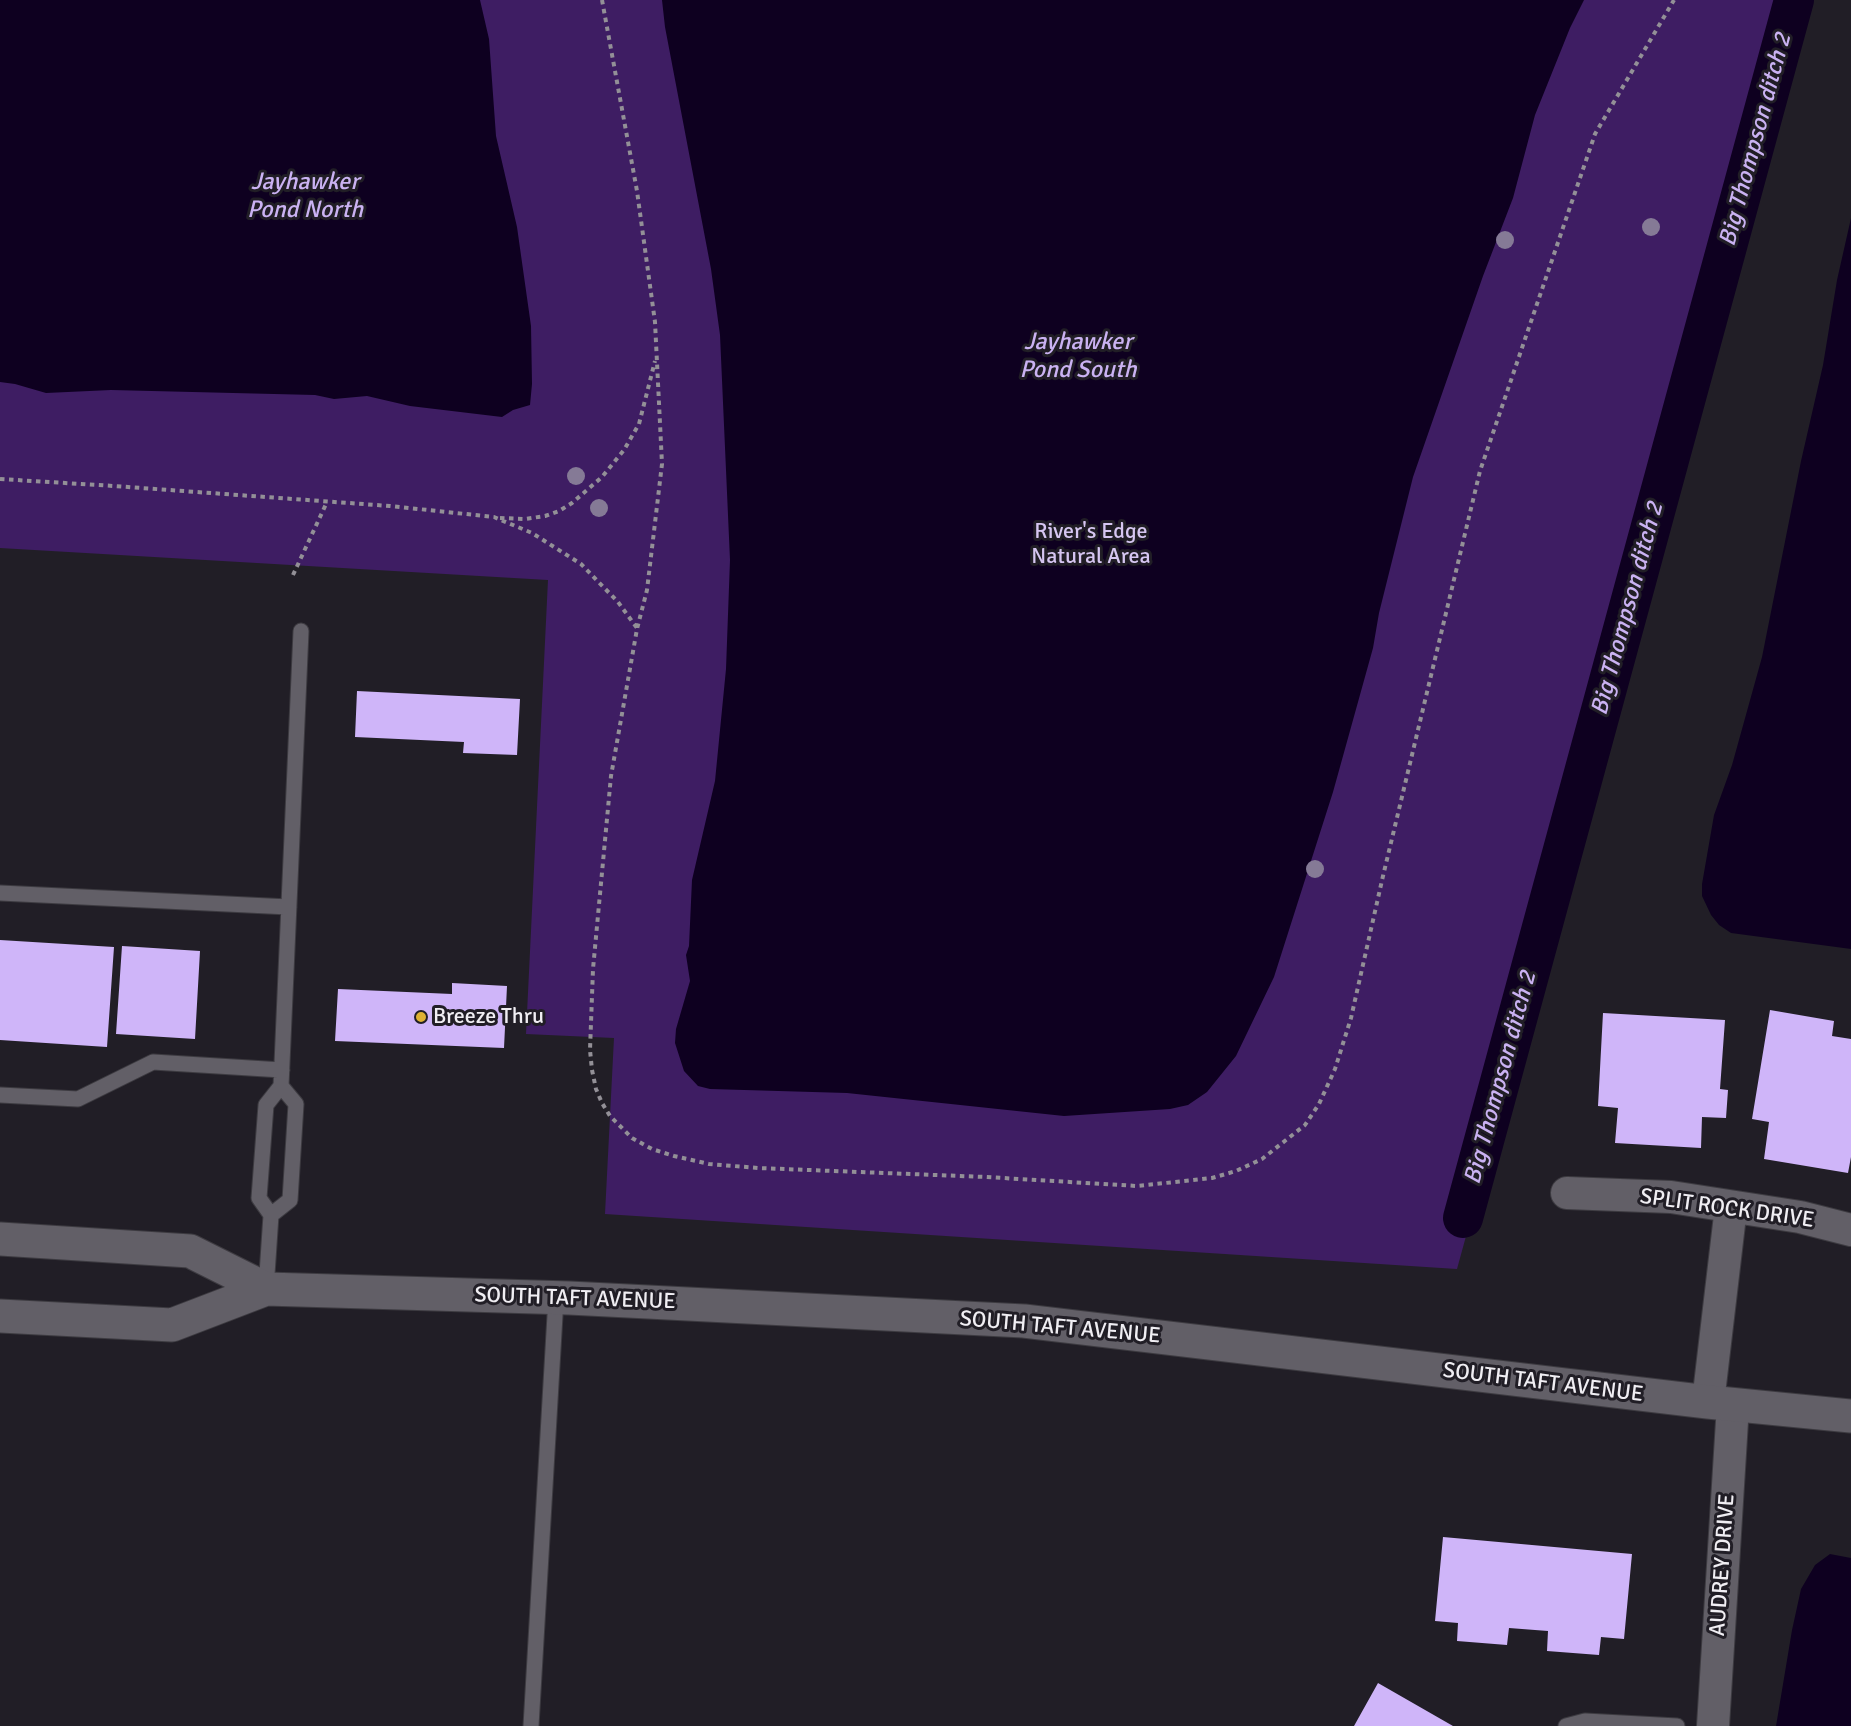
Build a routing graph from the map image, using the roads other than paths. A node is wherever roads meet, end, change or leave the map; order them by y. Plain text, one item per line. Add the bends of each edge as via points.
1 (301, 631) dead end
2 (0, 893) edge
3 (289, 907) junction
4 (282, 1070) junction
5 (281, 1086) junction
6 (0, 1095) edge
7 (1567, 1193) dead end
8 (1731, 1207) junction
9 (271, 1215) junction
10 (1851, 1230) edge
11 (0, 1239) edge
12 (266, 1289) junction
13 (556, 1298) junction
14 (0, 1316) edge
15 (1721, 1403) junction
16 (1851, 1416) edge
17 (531, 1726) edge
18 (1566, 1726) edge
19 (1677, 1726) edge
20 (1713, 1726) edge

1 - 3 lane
2 - 3 lane
3 - 4 lane
4 - 5 lane
4 - 6 lane via 153,1062 78,1099
5 - 9 lane via 266,1105 259,1198
5 - 9 lane via 296,1104 290,1200
7 - 8 street, SPLIT ROCK DRIVE via 1671,1197
8 - 10 street, SPLIT ROCK DRIVE via 1800,1217
8 - 15 street, AUDREY DRIVE
9 - 12 lane
11 - 12 main road, SOUTH TAFT AVENUE via 190,1251
12 - 13 main road, SOUTH TAFT AVENUE
12 - 14 main road, SOUTH TAFT AVENUE via 172,1325
13 - 15 main road, SOUTH TAFT AVENUE via 1024,1322
13 - 17 lane
15 - 16 main road, SOUTH TAFT AVENUE
15 - 20 street, AUDREY DRIVE
18 - 19 lane via 1585,1721

